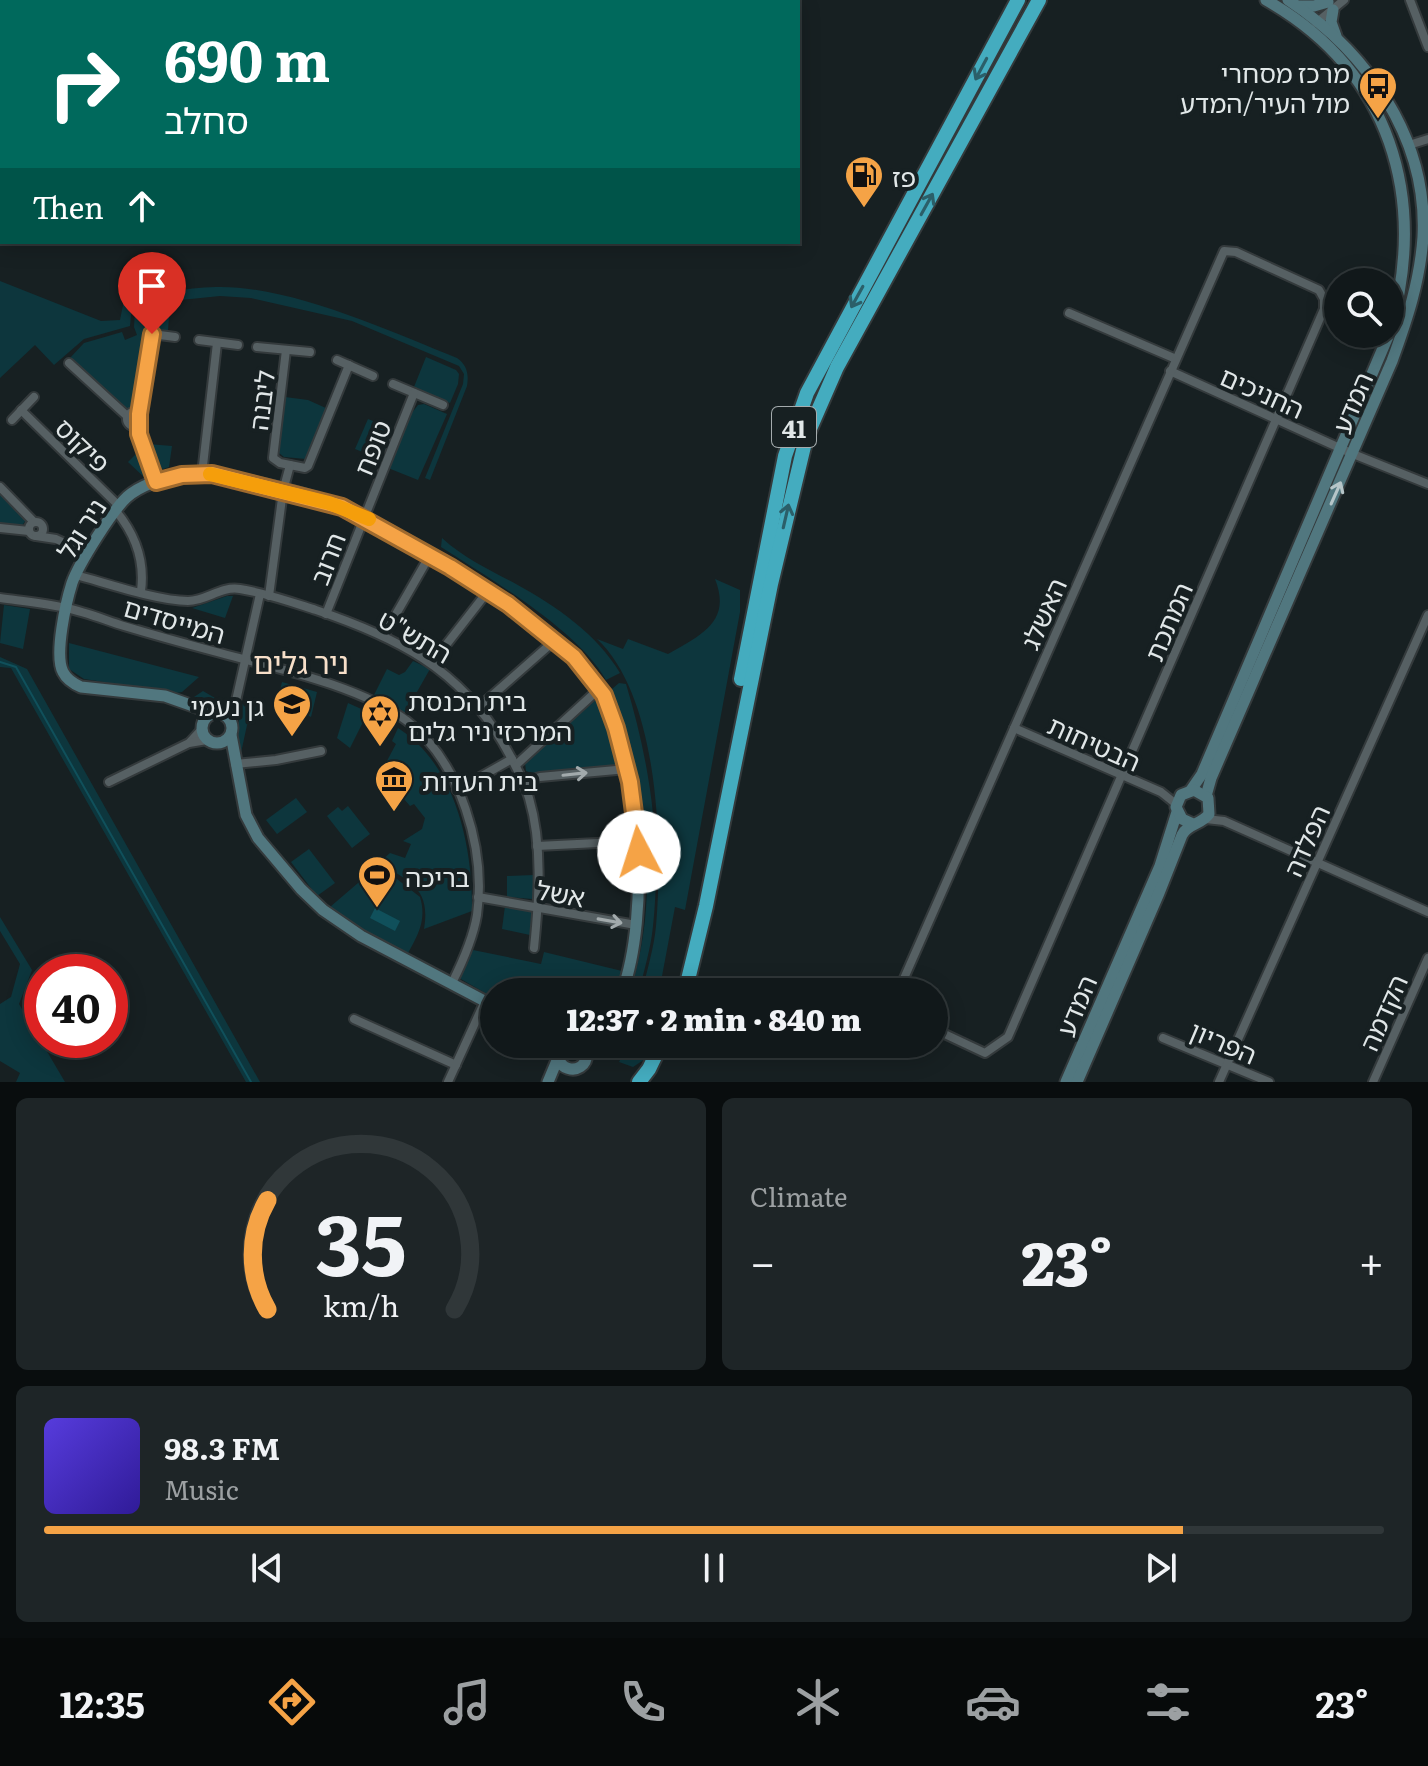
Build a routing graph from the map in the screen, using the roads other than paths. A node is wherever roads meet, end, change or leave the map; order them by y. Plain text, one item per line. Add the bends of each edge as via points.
1 (1018, 0) edge
2 (1039, 0) edge
3 (1266, 0) edge
4 (1344, 0) edge
5 (1410, 0) edge
6 (1292, 3) edge
7 (1331, 4) edge
8 (1314, 23) junction
9 (1336, 37) junction
10 (1428, 47) edge
11 (1428, 139) edge
12 (1409, 145) junction
13 (1224, 251) joint
14 (1404, 287) edge
15 (1069, 313) dead end
16 (175, 337) dead end
17 (199, 340) dead end
18 (217, 343) junction
19 (238, 345) dead end
20 (257, 347) dead end
21 (1385, 348) edge
22 (286, 350) junction
23 (310, 352) dead end
24 (1176, 359) junction
25 (337, 360) dead end
26 (69, 363) dead end
27 (349, 365) junction
28 (1170, 371) junction
29 (373, 376) dead end
30 (393, 384) dead end
31 (414, 393) junction
32 (34, 397) dead end
33 (443, 405) dead end
34 (21, 410) junction
35 (1276, 418) junction
36 (134, 419) junction
37 (12, 420) dead end
38 (1348, 451) junction
39 (290, 465) junction
40 (202, 474) junction
41 (156, 482) junction
42 (1428, 484) edge
43 (0, 487) edge
44 (283, 491) junction
45 (118, 509) junction
46 (364, 517) junction
47 (38, 524) junction
48 (0, 528) edge
49 (33, 533) junction
50 (56, 539) junction
51 (88, 554) junction
52 (430, 555) junction
53 (76, 575) junction
54 (141, 591) junction
55 (488, 591) junction
56 (265, 595) junction
57 (0, 598) edge
58 (66, 608) junction
59 (326, 614) junction
60 (1428, 615) edge
61 (384, 635) junction
62 (554, 641) junction
63 (245, 660) junction
64 (432, 663) junction
65 (600, 688) junction
66 (193, 706) junction
67 (479, 707) junction
68 (223, 711) junction
69 (1014, 728) junction
70 (231, 729) junction
71 (208, 734) junction
72 (321, 751) dead end
73 (234, 760) junction
74 (514, 762) junction
75 (627, 769) junction
76 (1122, 775) junction
77 (109, 782) dead end
78 (524, 782) junction
79 (457, 790) junction
80 (1182, 800) junction
81 (1207, 807) junction
82 (1193, 824) junction
83 (638, 841) junction
84 (537, 846) junction
85 (1318, 862) junction
86 (478, 897) junction
87 (538, 908) junction
88 (1428, 912) edge
89 (636, 925) junction
90 (534, 948) dead end
91 (1428, 958) edge
92 (626, 978) edge
93 (679, 978) edge
94 (688, 978) edge
95 (904, 978) edge
96 (452, 983) junction
97 (480, 998) edge
98 (354, 1019) dead end
99 (480, 1020) edge
100 (948, 1036) edge
101 (1163, 1038) dead end
102 (557, 1058) edge
103 (562, 1058) edge
104 (586, 1058) edge
105 (654, 1058) edge
106 (665, 1058) edge
107 (1227, 1064) junction
108 (456, 1065) junction
109 (570, 1071) junction
110 (448, 1082) edge
111 (548, 1082) edge
112 (560, 1082) edge
113 (639, 1082) edge
114 (651, 1082) edge
115 (1066, 1082) edge
116 (1077, 1082) edge
117 (1219, 1082) edge
118 (1269, 1082) edge
119 (1373, 1082) edge

1 -> 93 highway, 41 via 823,360 792,434
94 -> 2 highway, 41 via 806,438 837,367
3 - 8 street, המדע
4 - 7 street
5 - 10 street
6 - 7 street
6 - 8 street, המדע
7 - 8 street
7 - 9 street
8 - 9 street, המדע
8 - 14 street, המדע via 1372,95 1393,134 1411,217
9 - 12 street, המדע via 1381,88
11 - 12 street
12 - 38 street, המדע via 1423,213 1416,285 1403,333
13 - 24 street, האשלג
13 - 35 street, המתכת via 1319,290 1324,299
15 - 24 street
16 - 36 street via 152,334
17 - 18 street
18 - 19 street
18 - 40 street
20 - 22 street, ליבנה
21 - 38 street, המדע
22 - 23 street, ליבנה
22 - 39 street, ליבנה via 273,458
24 - 28 street, האשלג
25 - 27 street
26 - 36 street
27 - 29 street
27 - 39 street via 310,462 305,468
28 - 35 street, החניכים
28 - 69 street, האשלג
30 - 31 street, טופח
31 - 33 street, טופח
31 - 46 street, טופח
32 - 34 street, פיקוס
34 - 37 street, פיקוס
34 - 45 street, פיקוס
35 - 38 street, החניכים
35 - 76 street, המתכת
36 - 41 street
38 - 42 street, החניכים
38 - 80 street, המדע via 1208,760
81 -> 38 street, המדע via 1211,778
39 - 44 street, ליבנה
40 - 41 street, ניר וגל
40 - 44 street, ניר וגל
41 - 45 street, ניר וגל via 129,495
43 - 47 street
44 - 46 street, ניר וגל
44 - 56 street, ליבנה
45 - 51 street, ניר וגל
45 - 54 street, פיקוס via 135,541
46 - 52 street, ניר וגל
46 - 59 street, חרוב
47 - 49 street via 29,526
47 - 50 street
48 - 49 street
49 - 50 street
50 - 51 street
51 - 53 street, ניר וגל
52 - 55 street, ניר וגל
52 - 61 street
53 - 54 street, התש"ט
53 - 58 street, ניר וגל
54 - 56 street, התש"ט via 186,601 229,588
55 - 62 street, ניר וגל
55 - 64 street
56 - 59 street, התש"ט
56 - 63 street, ליבנה
57 - 58 street, המייסדים
58 - 63 street, המייסדים
58 - 66 street, ניר וגל via 60,660 71,682 165,696
59 - 61 street, התש"ט
60 - 85 street, הפלדה
61 - 64 street, התש"ט
62 - 65 street, ניר וגל
62 - 67 street
63 - 68 street, ליבנה
63 - 79 street, המייסדים via 337,688 396,713 436,752
64 - 67 street, התש"ט
65 - 74 street
65 - 75 street, ניר וגל
66 - 68 street, ניר וגל
66 - 71 street
67 - 74 street, התש"ט
68 - 70 street
68 - 71 street
69 - 76 street, הבטיחות
69 - 95 street, האשלג
70 - 71 street
70 - 73 street
71 - 73 street via 227,746
71 - 77 street
72 - 73 street via 266,761
73 - 96 street via 252,828 306,895 361,936
74 - 78 street, התש"ט
74 - 79 street
78 -> 75 street
75 - 83 street, ניר וגל
76 - 80 street, הבטיחות
76 - 100 street, המתכת via 1008,1037 985,1053
78 - 84 street, התש"ט
79 - 86 street, המייסדים via 472,837
80 - 81 street
80 - 82 street via 1185,822
80 - 115 street, המדע via 1160,866
81 - 82 street
81 - 85 street via 1224,821
82 - 116 street, המדע via 1179,840
83 - 84 street
83 - 89 street, ניר וגל
84 - 87 street, התש"ט
85 - 88 street
85 - 107 street, הפלדה
86 - 87 street, אשל
86 - 96 street, המייסדים via 474,929
87 -> 89 street, אשל
87 - 90 street, התש"ט
89 - 92 street, ניר וגל
91 - 119 street, הקדמה
96 - 97 street
98 - 108 street
99 - 108 street
101 - 107 street, הפריון
102 - 111 street
103 - 109 street
104 - 109 street via 584,1066
105 - 113 highway
106 - 114 highway
107 - 117 street, הפלדה
107 - 118 street, הפריון
108 - 110 street
109 - 112 street

